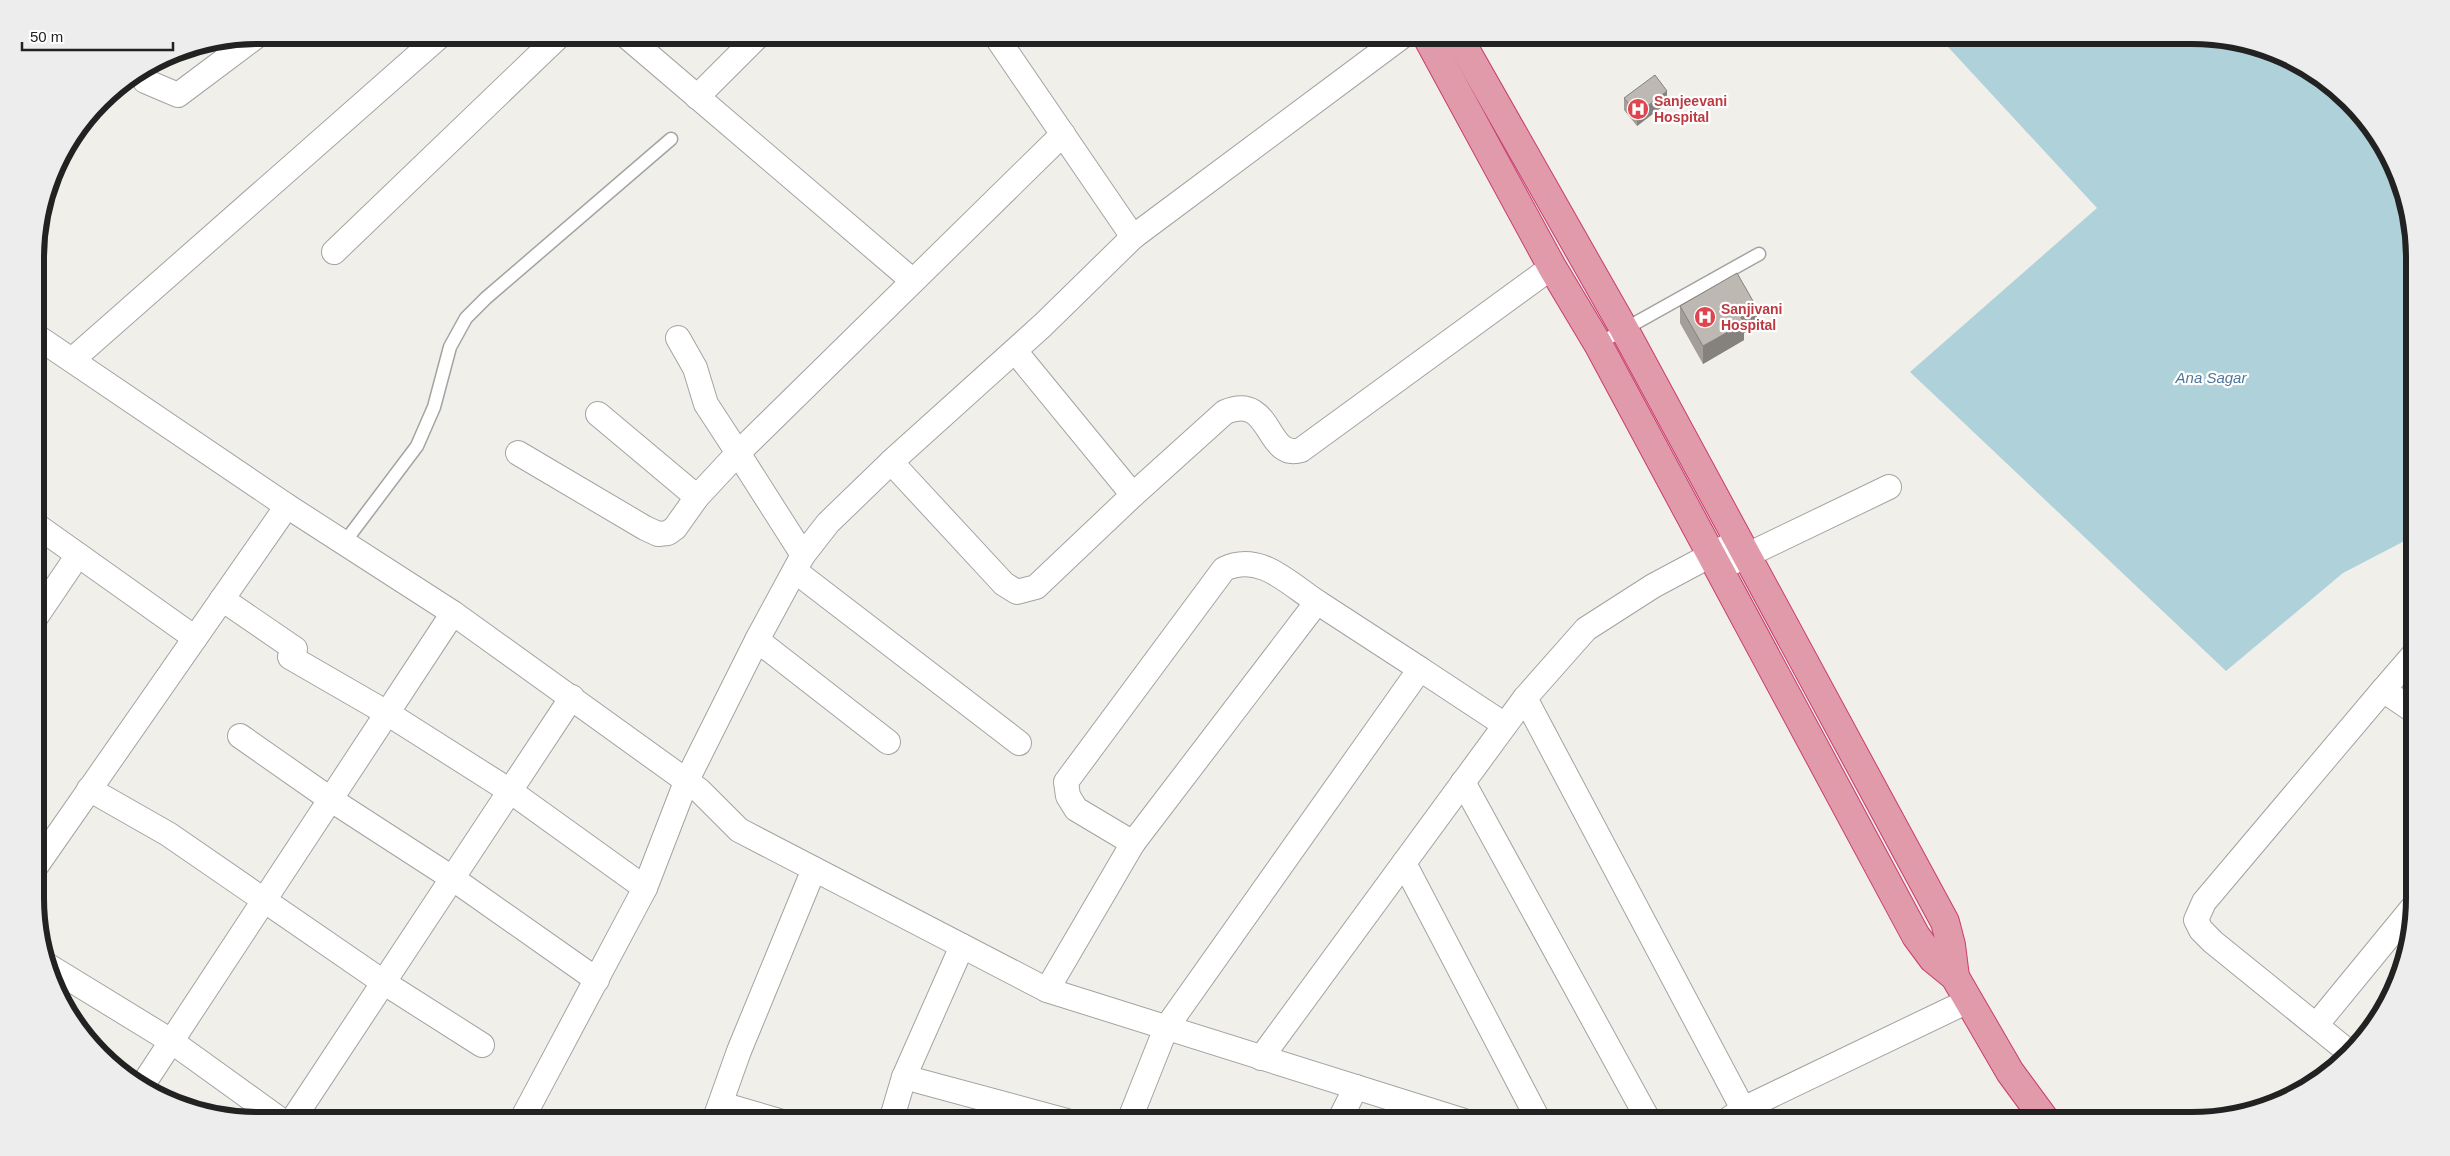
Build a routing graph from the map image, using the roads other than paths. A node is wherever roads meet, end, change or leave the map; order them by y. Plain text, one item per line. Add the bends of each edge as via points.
1 (246, 44) edge
2 (431, 44) edge
3 (551, 44) edge
4 (635, 44) edge
5 (751, 44) edge
6 (1002, 44) edge
7 (1392, 44) edge
8 (1431, 44) edge
9 (1462, 44) edge
10 (145, 81) dead end
11 (697, 97) junction
12 (1063, 134) junction
13 (671, 139) dead end
14 (1133, 237) junction
15 (334, 252) dead end
16 (1760, 254) dead end
17 (1552, 267) junction
18 (913, 281) junction
19 (1624, 329) junction
20 (678, 338) dead end
21 (44, 341) edge
22 (1598, 344) junction
23 (1015, 351) junction
24 (72, 360) junction
25 (598, 414) dead end
26 (518, 453) dead end
27 (738, 453) junction
28 (891, 462) junction
29 (1889, 487) dead end
30 (1133, 495) junction
31 (697, 497) junction
32 (287, 506) junction
33 (44, 531) edge
34 (344, 543) junction
35 (1743, 548) junction
36 (78, 555) junction
37 (1715, 562) junction
38 (799, 563) junction
39 (222, 599) junction
40 (1317, 602) junction
41 (44, 605) edge
42 (453, 612) junction
43 (195, 638) junction
44 (757, 640) junction
45 (2406, 663) edge
46 (1420, 669) junction
47 (2383, 690) junction
48 (572, 697) junction
49 (1525, 698) junction
50 (2406, 706) edge
51 (387, 713) junction
52 (1505, 725) junction
53 (240, 736) dead end
54 (888, 742) dead end
55 (1019, 743) dead end
56 (686, 782) junction
57 (1463, 782) junction
58 (90, 789) junction
59 (510, 791) junction
60 (330, 799) junction
61 (1133, 843) junction
62 (44, 855) edge
63 (1404, 863) junction
64 (814, 869) junction
65 (452, 878) junction
66 (645, 888) junction
67 (264, 900) junction
68 (2406, 916) edge
69 (962, 946) junction
70 (56, 971) edge
71 (1955, 977) junction
72 (597, 980) junction
73 (383, 982) junction
74 (1047, 990) junction
75 (1968, 1001) junction
76 (2317, 1024) junction
77 (1166, 1028) junction
78 (171, 1041) junction
79 (482, 1045) dead end
80 (2345, 1049) edge
81 (1262, 1058) junction
82 (904, 1077) junction
83 (146, 1080) edge
84 (1356, 1087) junction
85 (270, 1112) edge
86 (298, 1112) edge
87 (526, 1112) edge
88 (717, 1112) edge
89 (894, 1112) edge
90 (1034, 1112) edge
91 (1133, 1112) edge
92 (1344, 1112) edge
93 (1435, 1112) edge
94 (1534, 1112) edge
95 (1644, 1112) edge
96 (1733, 1112) edge
97 (1741, 1112) edge
98 (2039, 1112) edge

1 - 10 street via 178,95
2 - 24 street
3 - 15 street
4 - 11 street
5 - 11 street
6 - 12 street
7 - 14 street
8 - 17 highway
9 - 19 highway
11 - 18 street
12 - 14 street
12 - 18 street
13 - 34 lane via 466,318 450,347 434,407 417,446
14 - 23 street
16 - 19 lane
17 - 22 highway
17 - 30 street via 1301,450 1292,453 1283,449 1255,411 1238,407 1225,412
18 - 27 street
19 - 22 lane
19 - 35 highway
20 - 27 street via 695,368 706,404
21 - 24 street
22 - 37 highway
23 - 28 street
23 - 30 street
24 - 32 street
25 - 31 street
26 - 31 street via 658,534 668,533 674,528
27 - 31 street
27 - 38 street
28 - 30 street via 1004,584 1017,592 1036,587
28 - 38 street via 828,523
29 - 35 street
32 - 34 street
32 - 39 street
33 - 36 street
34 - 42 street
35 - 37 street
35 - 71 highway via 1945,922
36 - 41 street
36 - 43 street
37 - 49 street via 1653,586 1586,629
37 - 71 highway via 1916,936 1933,959
38 - 44 street
38 - 55 street
39 - 43 street
39 - 51 street via 292,653
40 - 46 street
40 - 61 street
40 - 61 street via 1261,565 1248,562 1224,569 1066,782 1068,796 1076,809
42 - 48 street
42 - 51 street
43 - 58 street
44 - 54 street
44 - 56 street
45 - 47 street
46 - 52 street
46 - 77 street
47 - 50 street
47 - 76 street via 2204,902 2196,920 2213,942
48 - 56 street
48 - 59 street
49 - 52 street
49 - 96 street
51 - 59 street
51 - 60 street
52 - 57 street
53 - 60 street
56 - 64 street via 699,790 739,830
56 - 66 street
57 - 63 street
57 - 95 street
58 - 62 street
58 - 67 street via 168,834
59 - 65 street
59 - 66 street
60 - 65 street
60 - 67 street
61 - 74 street
63 - 81 street
63 - 94 street
64 - 69 street
64 - 88 street
65 - 72 street
65 - 73 street
66 - 72 street
67 - 73 street
67 - 78 street
68 - 76 street
69 - 74 street
69 - 82 street
70 - 78 street
71 - 75 highway
72 - 87 street
73 - 79 street
73 - 86 street
74 - 77 street
75 - 97 street
75 - 98 highway via 2010,1072
76 - 80 street
77 - 81 street
77 - 91 street
78 - 83 street
78 - 85 street
81 - 84 street
82 - 89 street
82 - 90 street
84 - 92 street
84 - 93 street

